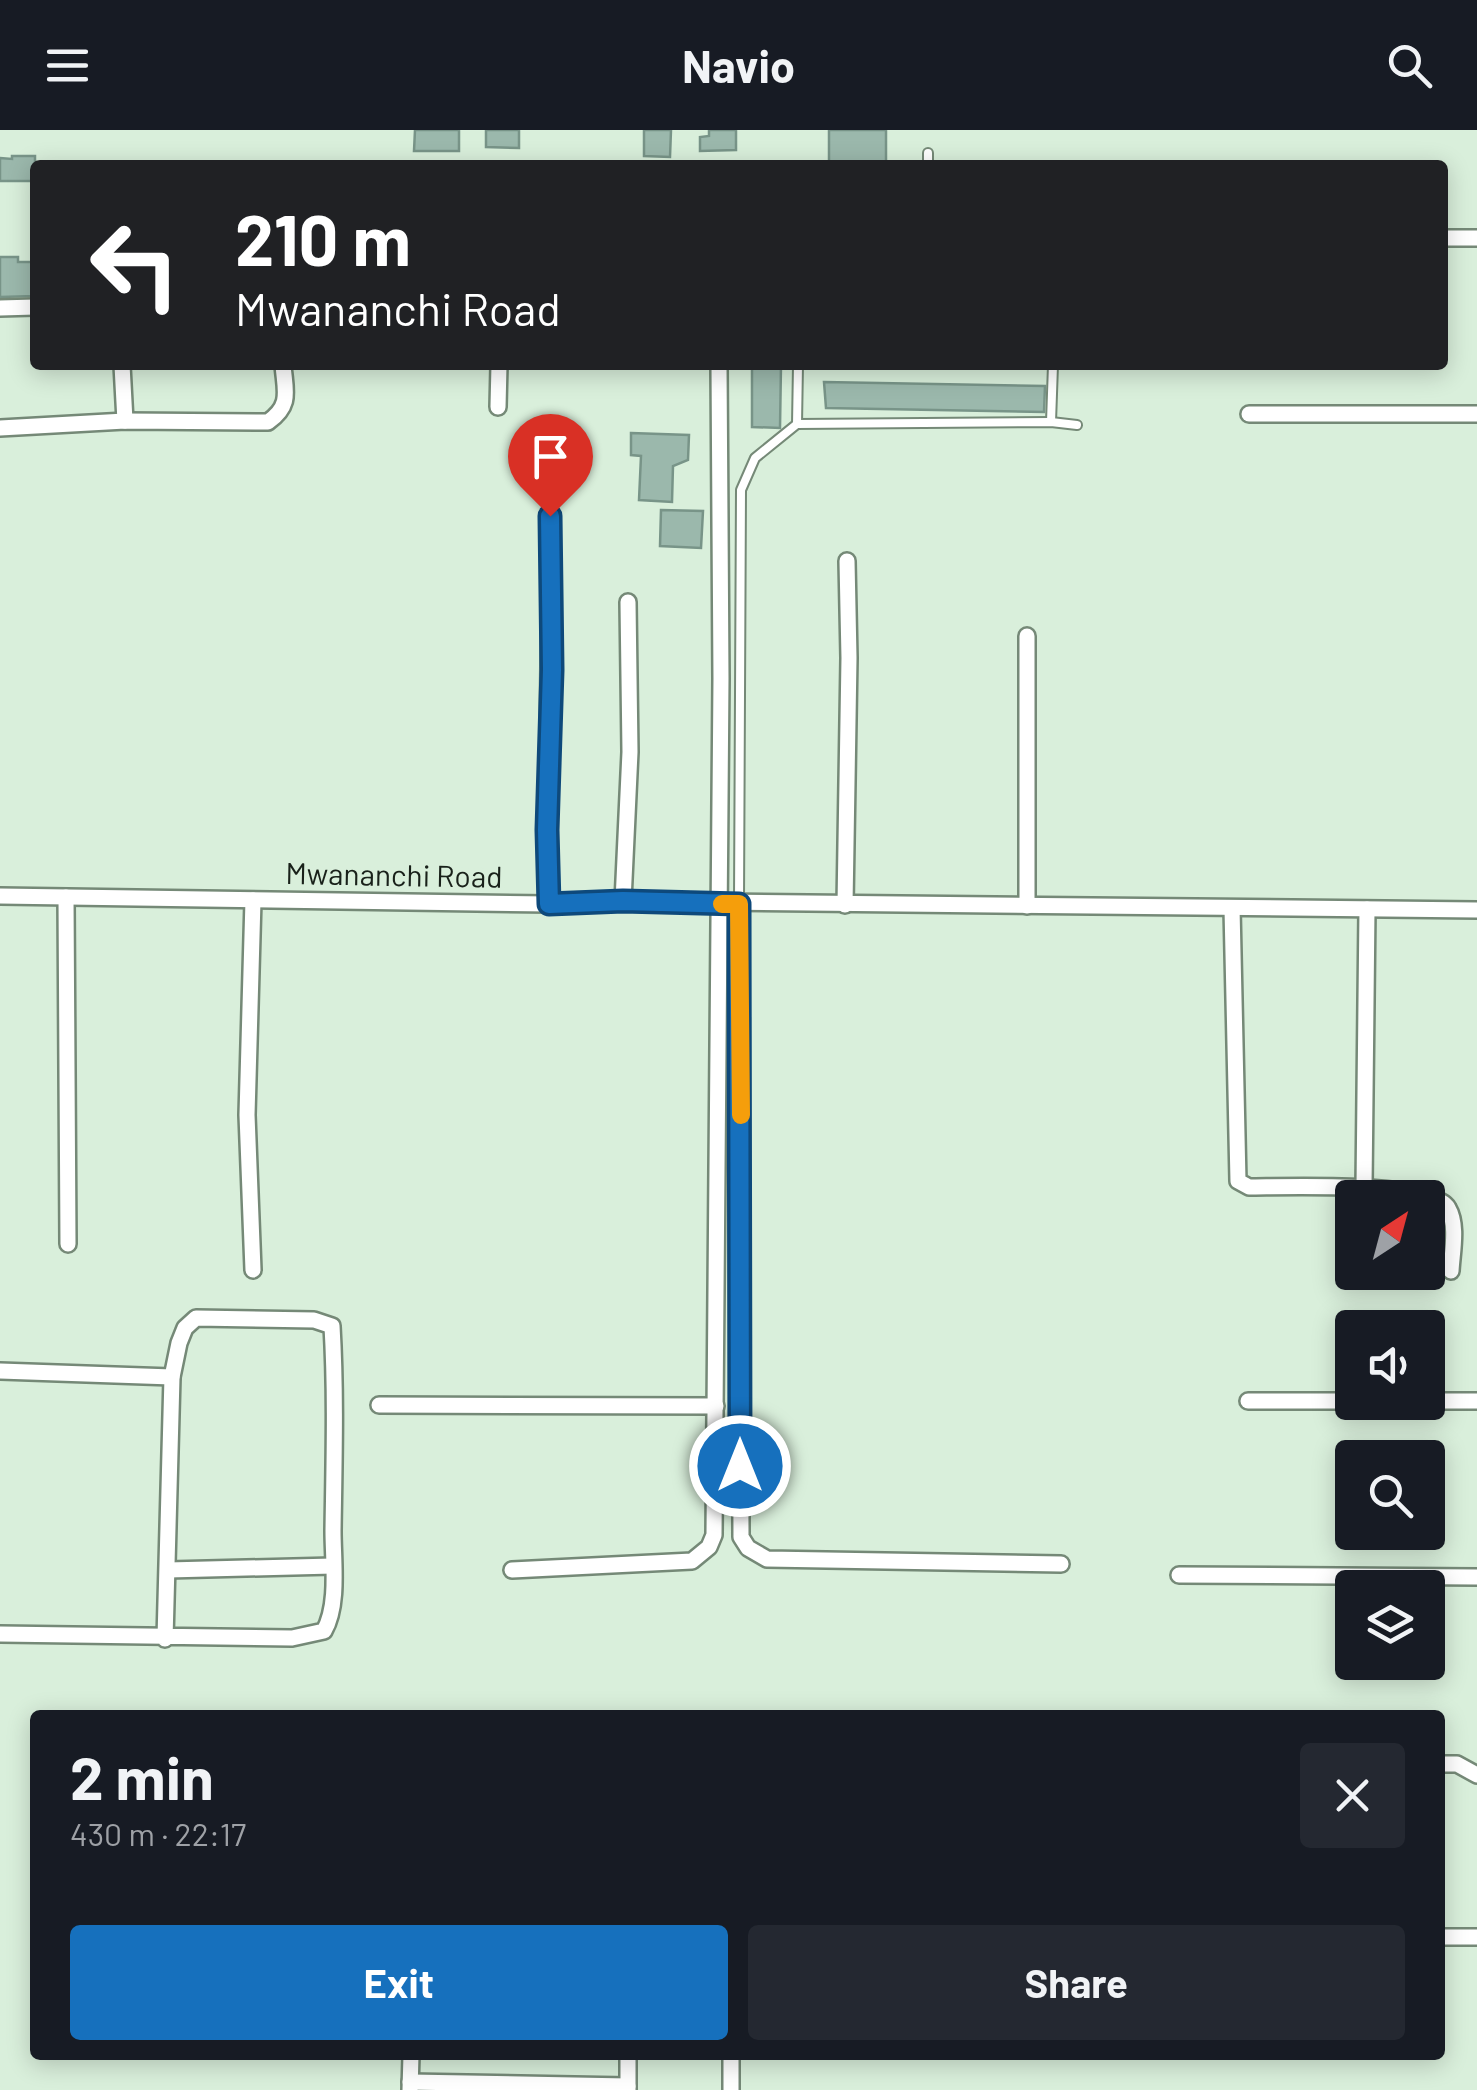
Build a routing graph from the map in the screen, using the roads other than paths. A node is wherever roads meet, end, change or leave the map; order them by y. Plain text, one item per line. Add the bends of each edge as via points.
1 (928, 153) dead end
2 (928, 160) edge
3 (1448, 238) edge
4 (1477, 238) edge
5 (30, 307) edge
6 (0, 308) edge
7 (122, 370) edge
8 (283, 370) edge
9 (499, 370) edge
10 (719, 370) edge
11 (798, 370) edge
12 (1053, 370) edge
13 (498, 407) dead end
14 (1248, 414) dead end
15 (1477, 414) edge
16 (125, 420) junction
17 (1052, 422) junction
18 (797, 424) junction
19 (1077, 424) dead end
20 (0, 428) edge
21 (550, 516) dead end
22 (847, 561) dead end
23 (628, 602) dead end
24 (1027, 636) dead end
25 (0, 896) edge
26 (66, 897) junction
27 (254, 900) junction
28 (623, 901) junction
29 (549, 904) junction
30 (718, 904) junction
31 (739, 904) junction
32 (845, 905) junction
33 (1027, 906) junction
34 (1232, 908) junction
35 (1367, 909) junction
36 (1477, 910) edge
37 (1364, 1180) edge
38 (1335, 1188) edge
39 (1445, 1205) edge
40 (68, 1244) dead end
41 (254, 1270) dead end
42 (1451, 1270) dead end
43 (0, 1370) edge
44 (172, 1376) junction
45 (1248, 1401) dead end
46 (1335, 1401) edge
47 (1445, 1401) edge
48 (1477, 1401) edge
49 (378, 1406) dead end
50 (716, 1406) junction
51 (1061, 1564) dead end
52 (332, 1566) junction
53 (168, 1570) junction
54 (512, 1570) dead end
55 (1179, 1575) dead end
56 (1477, 1577) edge
57 (0, 1634) edge
58 (165, 1639) junction
59 (1445, 1764) edge
60 (1477, 1775) edge
61 (1445, 1937) edge
62 (1477, 1938) edge
63 (410, 2060) edge
64 (628, 2060) edge
65 (732, 2060) edge
66 (410, 2086) edge
67 (628, 2088) edge
68 (731, 2090) edge

1 - 2 lane
3 - 4 street
5 - 6 street
7 - 16 street
8 - 16 street via 286,399 268,422
9 - 13 street
10 - 30 street
11 - 18 lane
12 - 17 lane
14 - 15 street
16 - 20 street
17 - 18 lane
17 - 19 lane
18 - 31 lane via 755,458 742,490
21 - 29 street
22 - 32 street
23 - 28 street
24 - 33 street
25 - 26 street, Mwananchi Road
26 - 27 street, Mwananchi Road
26 - 40 street
27 - 29 street, Mwananchi Road
27 - 41 street via 247,1115
28 - 29 street, Mwananchi Road
28 - 30 street, Mwananchi Road
30 - 31 street, Mwananchi Road
30 - 50 street
31 - 32 street, Mwananchi Road
31 - 51 street via 741,1537 767,1560
32 - 33 street, Mwananchi Road
33 - 34 street, Mwananchi Road
34 - 35 street, Mwananchi Road
34 - 38 street via 1238,1181 1250,1187
35 - 36 street, Mwananchi Road
35 - 37 street
39 - 42 street via 1452,1216
43 - 44 street
44 - 52 street via 178,1343 196,1318 332,1326
44 - 53 street
45 - 46 street
47 - 48 street
49 - 50 street
50 - 54 street via 714,1536 704,1553 692,1562
52 - 53 street
52 - 58 street via 324,1631 292,1638
53 - 58 street
55 - 56 street
57 - 58 street
59 - 60 street
61 - 62 street
63 - 66 street
64 - 67 street
65 - 68 street
66 - 67 street

